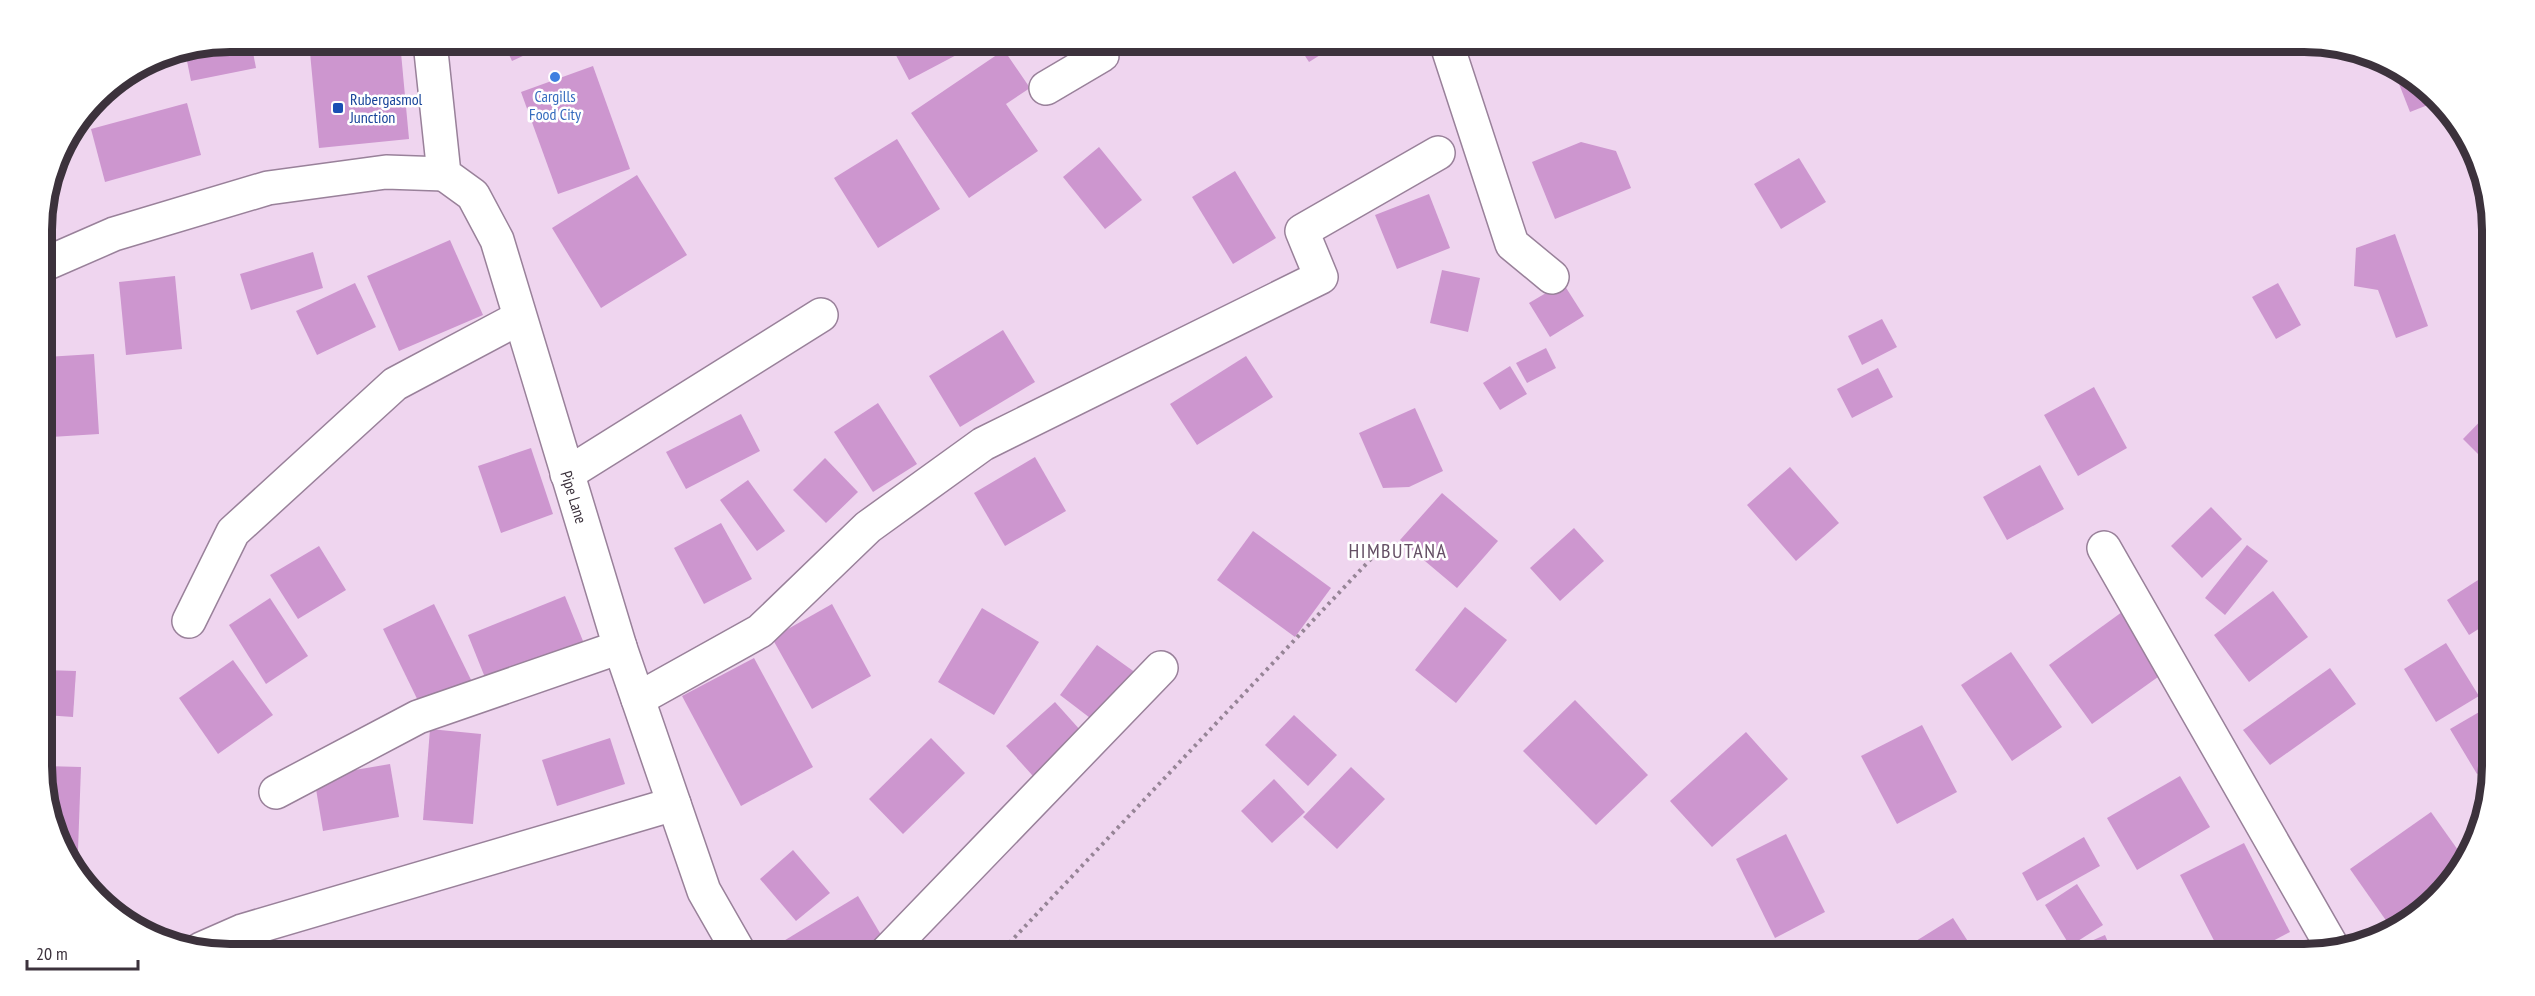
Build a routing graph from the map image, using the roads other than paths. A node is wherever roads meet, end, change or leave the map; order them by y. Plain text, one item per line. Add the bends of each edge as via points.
1 (1449, 52) edge
2 (431, 53) edge
3 (1102, 53) edge
4 (1046, 88) dead end
5 (1438, 153) dead end
6 (444, 174) junction
7 (53, 261) edge
8 (1552, 277) dead end
9 (821, 315) dead end
10 (519, 318) junction
11 (567, 474) junction
12 (2104, 548) dead end
13 (189, 621) dead end
14 (620, 647) junction
15 (1161, 668) dead end
16 (638, 699) junction
17 (276, 792) dead end
18 (674, 804) junction
19 (2329, 942) edge
20 (215, 943) edge
21 (734, 944) edge
22 (895, 944) edge

1 - 8 street via 1512,244
2 - 6 street
3 - 4 street
5 - 16 street via 1302,231 1321,277 983,444 868,527 760,631
6 - 7 street via 386,172 268,188 114,234
6 - 10 street, Pipe Lane via 473,195 497,240
9 - 11 street
10 - 11 street, Pipe Lane
10 - 13 street via 395,384 233,532
11 - 14 street, Pipe Lane
12 - 19 street
14 - 16 street, Pipe Lane
14 - 17 street via 418,717
15 - 22 street
16 - 18 street, Pipe Lane
18 - 20 street via 242,931
18 - 21 street, Pipe Lane via 704,891

